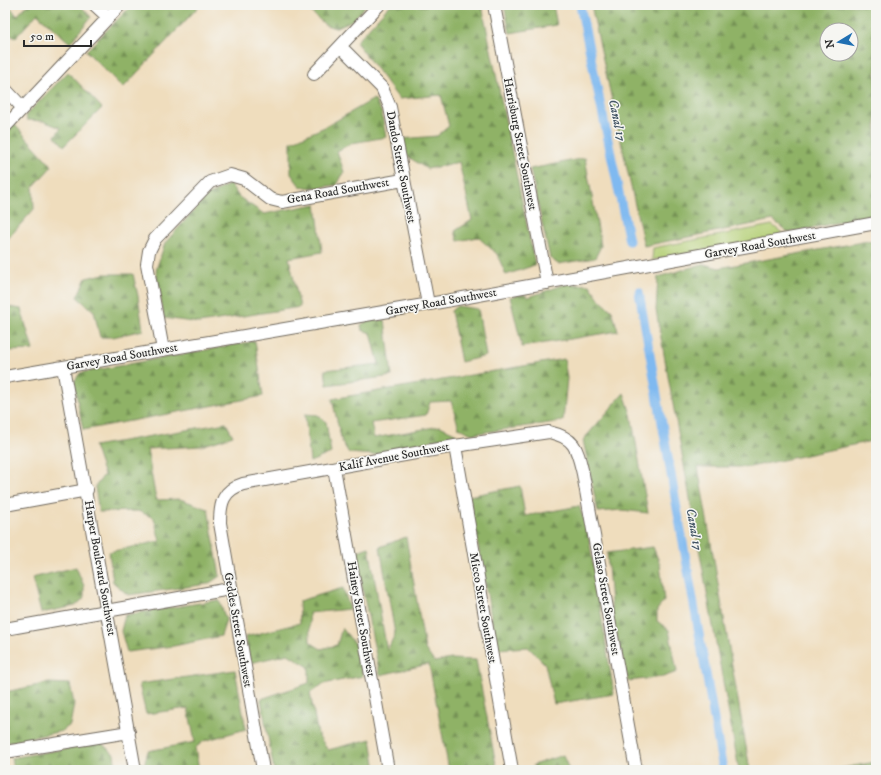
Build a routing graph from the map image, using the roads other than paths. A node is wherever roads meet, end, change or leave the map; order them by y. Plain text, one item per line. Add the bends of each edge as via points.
1 (95, 5) edge
2 (120, 5) edge
3 (379, 5) edge
4 (494, 5) edge
5 (108, 17) junction
6 (341, 47) junction
7 (314, 74) dead end
8 (5, 89) edge
9 (23, 108) junction
10 (5, 127) edge
11 (403, 180) junction
12 (876, 223) edge
13 (547, 283) junction
14 (428, 304) junction
15 (163, 350) junction
16 (63, 367) junction
17 (5, 377) edge
18 (563, 435) joint
19 (455, 446) junction
20 (334, 468) junction
21 (87, 490) junction
22 (228, 491) joint
23 (5, 504) edge
24 (230, 589) junction
25 (108, 610) junction
26 (5, 629) edge
27 (129, 732) junction
28 (5, 752) edge
29 (136, 770) edge
30 (263, 770) edge
31 (388, 770) edge
32 (512, 770) edge
33 (636, 770) edge

1 - 5 street
2 - 5 street
3 - 6 street
4 - 13 street, Harrisburg Street Southwest
5 - 9 street
6 - 7 street
6 - 11 street, Dando Street Southwest via 382,88 390,107
8 - 9 street
9 - 10 street
11 - 14 street, Dando Street Southwest
11 - 15 street, Gena Road Southwest via 282,202 270,199 244,179 230,175 210,182 156,240 149,251 147,264
12 - 13 street, Garvey Road Southwest
13 - 14 street, Garvey Road Southwest
14 - 15 street, Garvey Road Southwest
15 - 16 street, Garvey Road Southwest
16 - 17 street, Garvey Road Southwest
16 - 21 street, Harper Boulevard Southwest
18 - 19 street, Kalif Avenue Southwest via 539,432
18 - 33 street, Gelaso Street Southwest via 577,450 583,474
19 - 20 street, Kalif Avenue Southwest
19 - 32 street, Micco Street Southwest
20 - 22 street, Kalif Avenue Southwest via 243,484
20 - 31 street, Hainey Street Southwest
21 - 23 street
21 - 25 street, Harper Boulevard Southwest
22 - 24 street, Geddes Street Southwest via 220,507 220,523
24 - 25 street
24 - 30 street, Geddes Street Southwest
25 - 26 street
25 - 27 street, Harper Boulevard Southwest
27 - 28 street
27 - 29 street, Harper Boulevard Southwest

